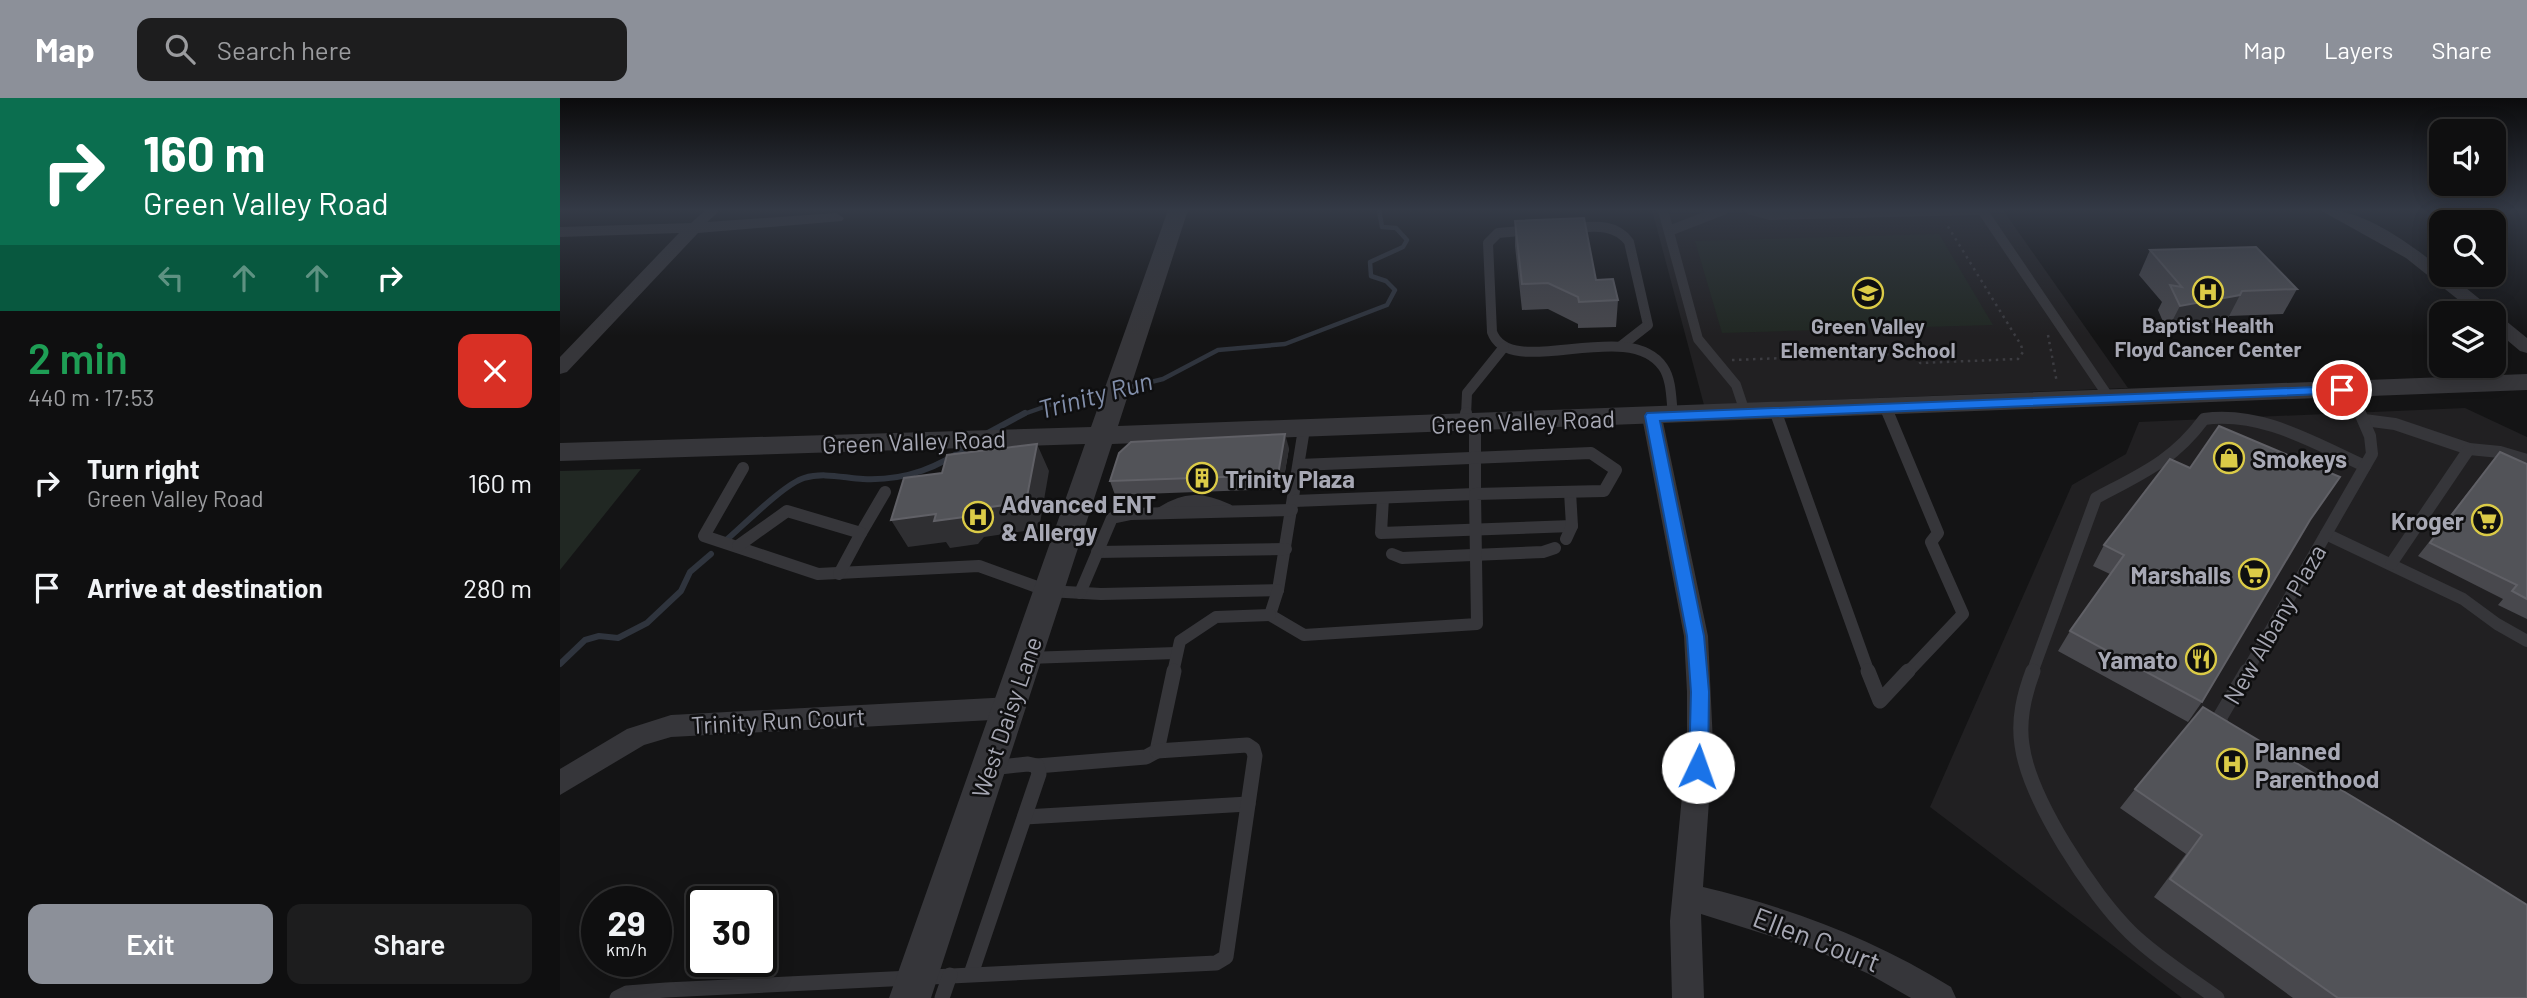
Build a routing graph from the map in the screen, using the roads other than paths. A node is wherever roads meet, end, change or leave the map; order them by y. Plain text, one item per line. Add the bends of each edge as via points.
1 (670, 252) edge
2 (1163, 252) edge
3 (1488, 252) edge
4 (1630, 252) edge
5 (1675, 252) edge
6 (2009, 252) edge
7 (2409, 252) edge
8 (2472, 301) edge
9 (2506, 330) edge
10 (1621, 346) junction
11 (1504, 347) junction
12 (2527, 347) edge
13 (560, 368) edge
14 (2524, 385) edge
15 (2342, 390) junction
16 (2109, 399) junction
17 (1885, 407) junction
18 (1775, 411) junction
19 (1745, 412) junction
20 (1662, 416) junction
21 (2364, 420) junction
22 (1470, 423) junction
23 (1102, 427) junction
24 (1304, 429) junction
25 (2469, 449) junction
26 (560, 452) edge
27 (1475, 456) junction
28 (2527, 460) edge
29 (1299, 465) junction
30 (2365, 466) junction
31 (743, 468) dead end
32 (886, 492) dead end
33 (1570, 492) junction
34 (1475, 494) junction
35 (1383, 498) junction
36 (1293, 506) junction
37 (1572, 526) junction
38 (1474, 531) junction
39 (862, 533) junction
40 (1381, 533) junction
41 (2326, 534) junction
42 (1566, 539) dead end
43 (738, 546) junction
44 (1555, 548) dead end
45 (1286, 549) junction
46 (1097, 552) junction
47 (1475, 554) junction
48 (2391, 564) junction
49 (839, 574) junction
50 (1278, 590) junction
51 (1064, 592) junction
52 (1270, 615) junction
53 (2527, 641) edge
54 (1176, 653) junction
55 (1027, 658) junction
56 (1011, 708) junction
57 (2236, 743) edge
58 (1157, 751) junction
59 (1037, 766) junction
60 (990, 768) junction
61 (560, 783) edge
62 (1248, 804) junction
63 (1025, 817) junction
64 (1688, 897) junction
65 (971, 974) junction
66 (930, 987) edge
67 (617, 998) edge
68 (1688, 998) edge
69 (1940, 998) edge
70 (2217, 998) edge

1 - 13 street
2 - 23 street, West Daisy Lane
3 - 11 lane via 1492,332
4 - 10 lane via 1648,325
5 - 19 lane via 1698,339 1737,386
6 - 16 lane
7 - 8 street
9 - 12 street
10 - 11 lane via 1527,352
10 - 20 lane via 1662,365
11 - 22 lane via 1468,394
14 - 15 street, Green Valley Road
15 - 16 street, Green Valley Road
15 - 21 lane, New Albany Plaza
16 - 17 street, Green Valley Road
17 - 18 street, Green Valley Road
17 - 18 lane via 1938,533 1931,542 1962,614 1880,701
18 - 19 street, Green Valley Road
19 - 20 street, Green Valley Road
20 - 22 street, Green Valley Road
20 - 64 street via 1696,636 1700,692
21 - 25 lane via 2409,428
21 - 30 lane, New Albany Plaza via 2373,438
22 - 24 street, Green Valley Road
22 - 27 lane
23 - 24 street, Green Valley Road
23 - 26 street, Green Valley Road via 980,439
23 - 51 street, West Daisy Lane
24 - 29 lane
25 - 28 lane
25 - 48 lane
27 - 29 lane
27 - 33 lane via 1591,453 1616,470 1604,491
27 - 34 lane
29 - 36 lane
30 - 41 lane, New Albany Plaza
30 - 70 lane via 2254,420 2204,419 2166,460 2096,498 2024,696 2020,726 2024,758 2076,862 2130,932
31 - 43 lane via 704,536
32 - 39 lane
33 - 34 lane
33 - 37 lane
34 - 35 lane
34 - 38 lane
35 - 36 lane
35 - 40 lane
36 - 45 lane
36 - 46 lane via 1112,518
37 - 38 lane
37 - 42 lane
38 - 40 lane
38 - 47 lane
39 - 43 lane via 787,511
39 - 49 lane
40 - 47 lane via 1387,551 1402,558
41 - 48 lane, New Albany Plaza
41 - 57 lane, New Albany Plaza via 2219,719
43 - 49 lane via 818,574
44 - 47 lane
45 - 46 lane
45 - 50 lane
46 - 51 lane
47 - 52 lane via 1477,624 1304,635
48 - 53 lane, New Albany Plaza via 2463,599
49 - 51 lane via 979,566
50 - 51 lane
50 - 52 lane
51 - 55 street, West Daisy Lane
52 - 54 lane via 1216,617 1180,641
54 - 55 lane
54 - 58 lane
55 - 56 street, West Daisy Lane
56 - 60 street, West Daisy Lane
56 - 61 street, Trinity Run Court via 671,726 636,737
58 - 59 lane via 1146,757
58 - 62 lane via 1253,749
59 - 60 lane
59 - 63 lane via 1039,774
60 - 66 street, West Daisy Lane
62 - 63 lane
62 - 65 lane via 1226,957 1216,963
63 - 65 lane
64 - 68 street
64 - 69 street, Ellen Court via 1757,914 1848,946
65 - 66 lane
66 - 67 lane via 666,990

